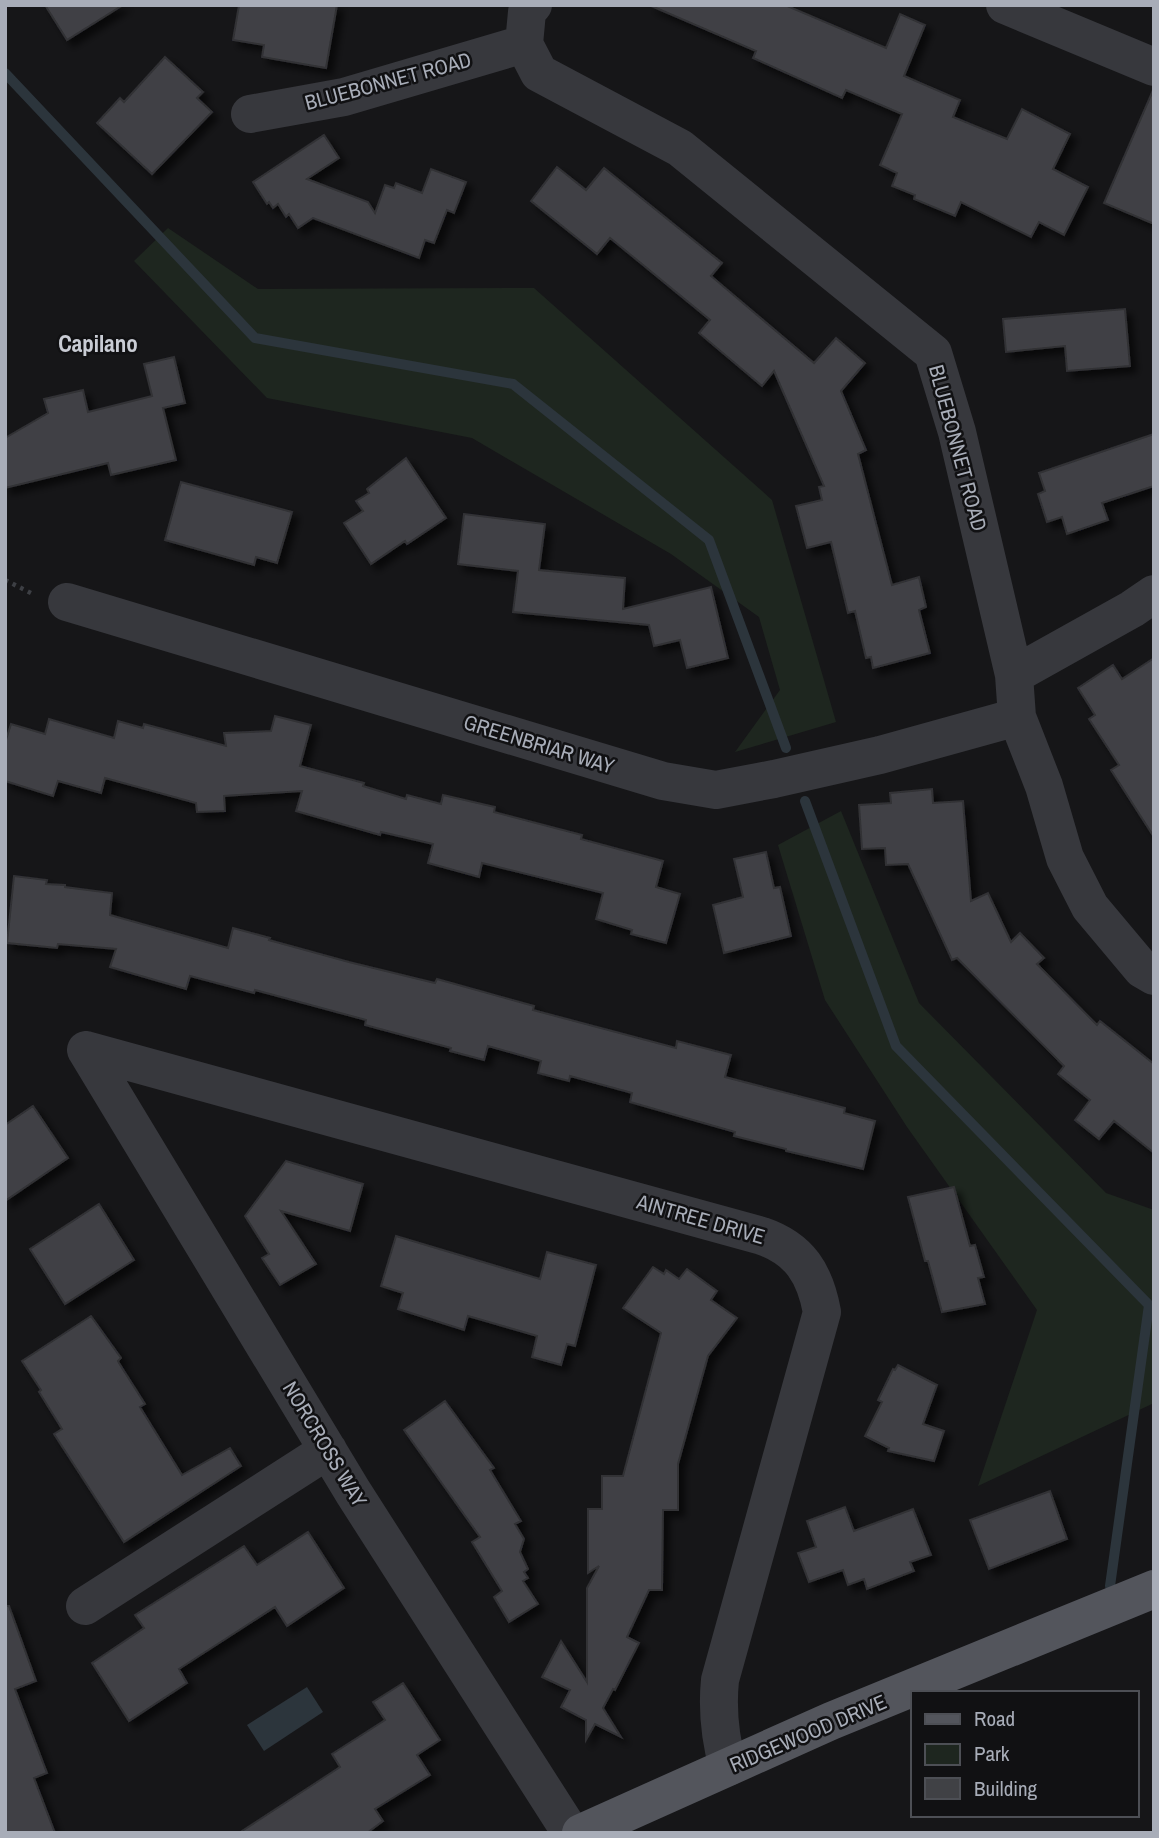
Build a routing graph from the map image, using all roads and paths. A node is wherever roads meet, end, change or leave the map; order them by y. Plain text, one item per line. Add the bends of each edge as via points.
1 (1004, 5) edge
2 (528, 21) edge
3 (1154, 67) edge
4 (250, 114) dead end
5 (1154, 594) edge
6 (67, 602) dead end
7 (1014, 674) junction
8 (1017, 717) junction
9 (1154, 976) edge
10 (86, 1050) joint
11 (328, 1450) junction
12 (1154, 1589) edge
13 (85, 1606) dead end
14 (728, 1767) junction
15 (571, 1833) edge
16 (581, 1833) edge

1 - 3 street
2 - 4 street, BLUEBONNET ROAD via 344,97
2 - 7 street, BLUEBONNET ROAD via 539,73 680,148 933,353 957,432
5 - 7 street
6 - 8 street, GREENBRIAR WAY via 663,781 716,790 880,755
7 - 8 street, BLUEBONNET ROAD
8 - 9 street, BLUEBONNET ROAD via 1065,858 1090,907 1142,969
10 - 11 street, NORCROSS WAY
10 - 14 street, AINTREE DRIVE via 762,1236 792,1250 818,1289 822,1312 720,1680 720,1730
11 - 13 street
11 - 15 street, NORCROSS WAY
12 - 14 main road, RIDGEWOOD DRIVE
14 - 16 main road, RIDGEWOOD DRIVE

